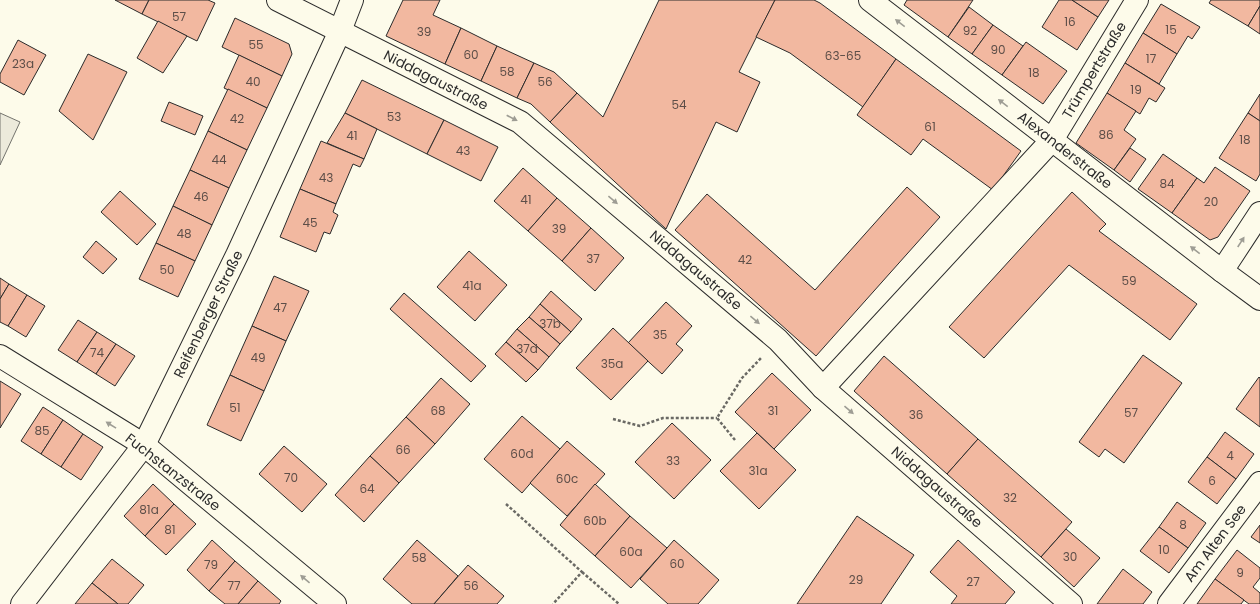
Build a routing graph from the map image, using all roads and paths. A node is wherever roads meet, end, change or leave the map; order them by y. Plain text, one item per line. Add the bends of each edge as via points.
1 (278, 0) edge
2 (352, 0) edge
3 (870, 0) edge
4 (1137, 0) edge
5 (340, 31) junction
6 (1052, 140) junction
7 (1260, 213) edge
8 (1222, 271) junction
9 (1260, 299) edge
10 (778, 340) junction
11 (0, 356) edge
12 (823, 388) junction
13 (717, 418) junction
14 (613, 419) dead end
15 (735, 440) dead end
16 (144, 445) junction
17 (1260, 483) edge
18 (506, 504) dead end
19 (582, 572) junction
20 (22, 604) edge
21 (335, 604) edge
22 (553, 604) edge
23 (619, 604) edge
24 (1071, 604) edge
25 (1169, 604) edge

1 - 5 street, Niddagaustraße
2 - 5 street, Reifenberger Straße
6 -> 3 street, Alexanderstraße
4 - 6 street, Trümpertstraße
5 -> 10 street, Niddagaustraße via 520,122
5 - 16 street, Reifenberger Straße via 237,255
8 -> 6 street, Alexanderstraße
6 - 12 street, Trümpertstraße
8 -> 7 street
8 - 9 street, Alexanderstraße
10 - 12 street, Niddagaustraße
10 - 13 path via 742,378
16 -> 11 street, Fuchstanzstraße
12 -> 24 street, Niddagaustraße
13 - 14 path via 663,418 640,426
13 - 15 path
16 - 20 street, Reifenberger Straße
21 -> 16 street, Fuchstanzstraße
17 - 25 street, Am Alten See
18 - 19 path
19 - 22 path
19 - 23 path

